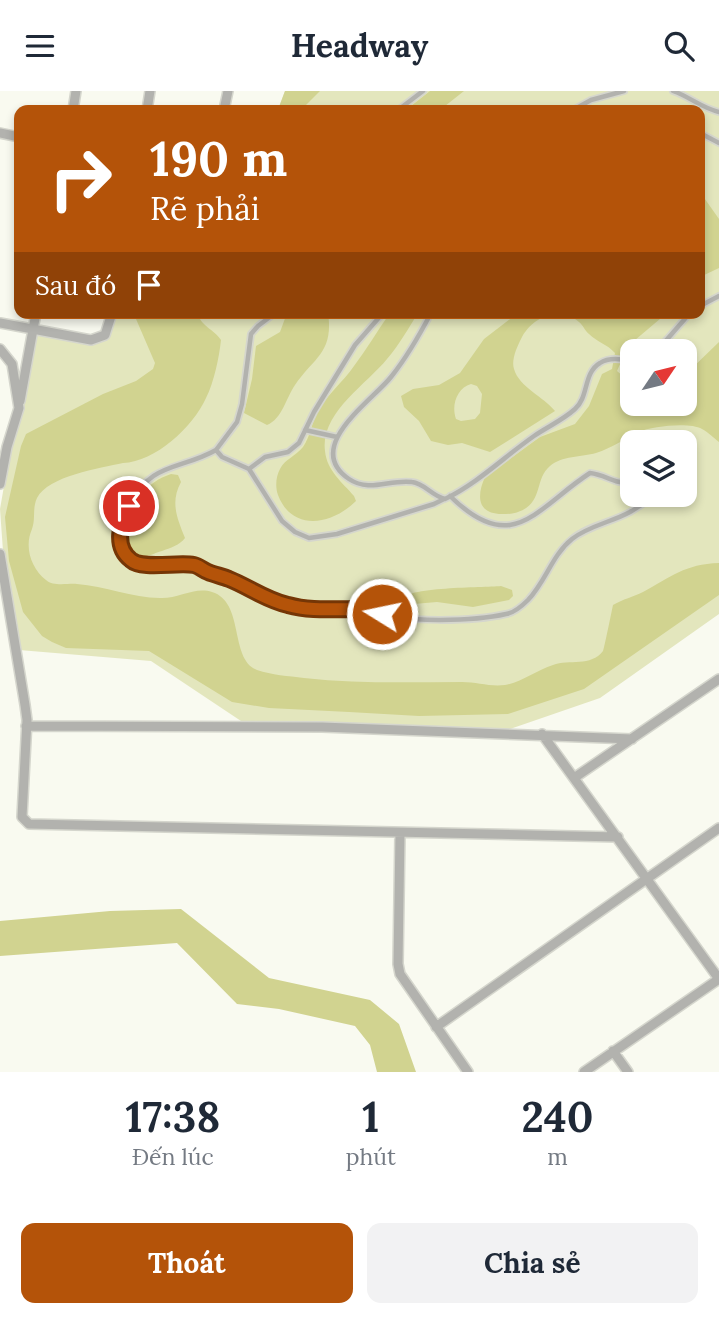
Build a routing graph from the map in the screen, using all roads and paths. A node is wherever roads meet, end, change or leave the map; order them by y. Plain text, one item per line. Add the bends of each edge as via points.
1 (423, 91) edge
2 (624, 91) edge
3 (673, 91) edge
4 (405, 105) edge
5 (582, 105) edge
6 (700, 105) edge
7 (35, 319) edge
8 (110, 319) edge
9 (266, 319) edge
10 (378, 319) edge
11 (428, 319) edge
12 (685, 319) edge
13 (0, 323) edge
14 (33, 329) junction
15 (667, 339) edge
16 (0, 349) edge
17 (620, 360) edge
18 (19, 408) junction
19 (306, 431) junction
20 (335, 436) junction
21 (216, 450) junction
22 (249, 469) junction
23 (0, 484) edge
24 (620, 484) edge
25 (447, 497) junction
26 (638, 507) edge
27 (0, 554) edge
28 (719, 679) edge
29 (26, 726) junction
30 (542, 734) junction
31 (632, 739) junction
32 (574, 778) junction
33 (719, 828) edge
34 (400, 833) junction
35 (618, 837) junction
36 (647, 877) junction
37 (719, 979) edge
38 (436, 1027) junction
39 (613, 1051) junction
40 (468, 1072) edge
41 (584, 1072) edge
42 (628, 1072) edge

1 - 4 lane
2 - 5 lane
3 - 6 lane
7 - 14 street
8 - 14 street via 106,334 95,339
9 - 21 lane via 251,334 237,422
10 - 19 lane via 355,345
11 - 20 lane via 392,376
12 - 15 lane
13 - 14 street
14 - 18 street
16 - 18 street via 12,364
17 - 25 lane via 609,359 592,369 576,409
18 - 23 street
19 - 20 lane
19 - 22 lane via 288,452 265,457
20 - 25 lane via 338,469 350,480 366,487 415,482 435,496
21 - 22 lane
21 - 26 lane via 162,471 138,487 121,523 125,554 133,563 197,565 265,598 315,610 373,610 408,619 509,614 529,599 571,540
22 - 25 lane via 282,521 309,538 363,526
24 - 25 lane via 590,473 524,522 508,525 479,519
27 - 29 street
28 - 31 street
29 - 30 street via 322,727
29 - 34 street via 22,817 33,825
30 - 31 street
30 - 32 street
31 - 32 street
32 - 35 street
33 - 36 street
34 - 35 street
34 - 38 street via 398,964 407,987
35 - 36 street
36 - 37 street
36 - 38 street
37 - 39 street
38 - 40 street
39 - 41 street
39 - 42 street

